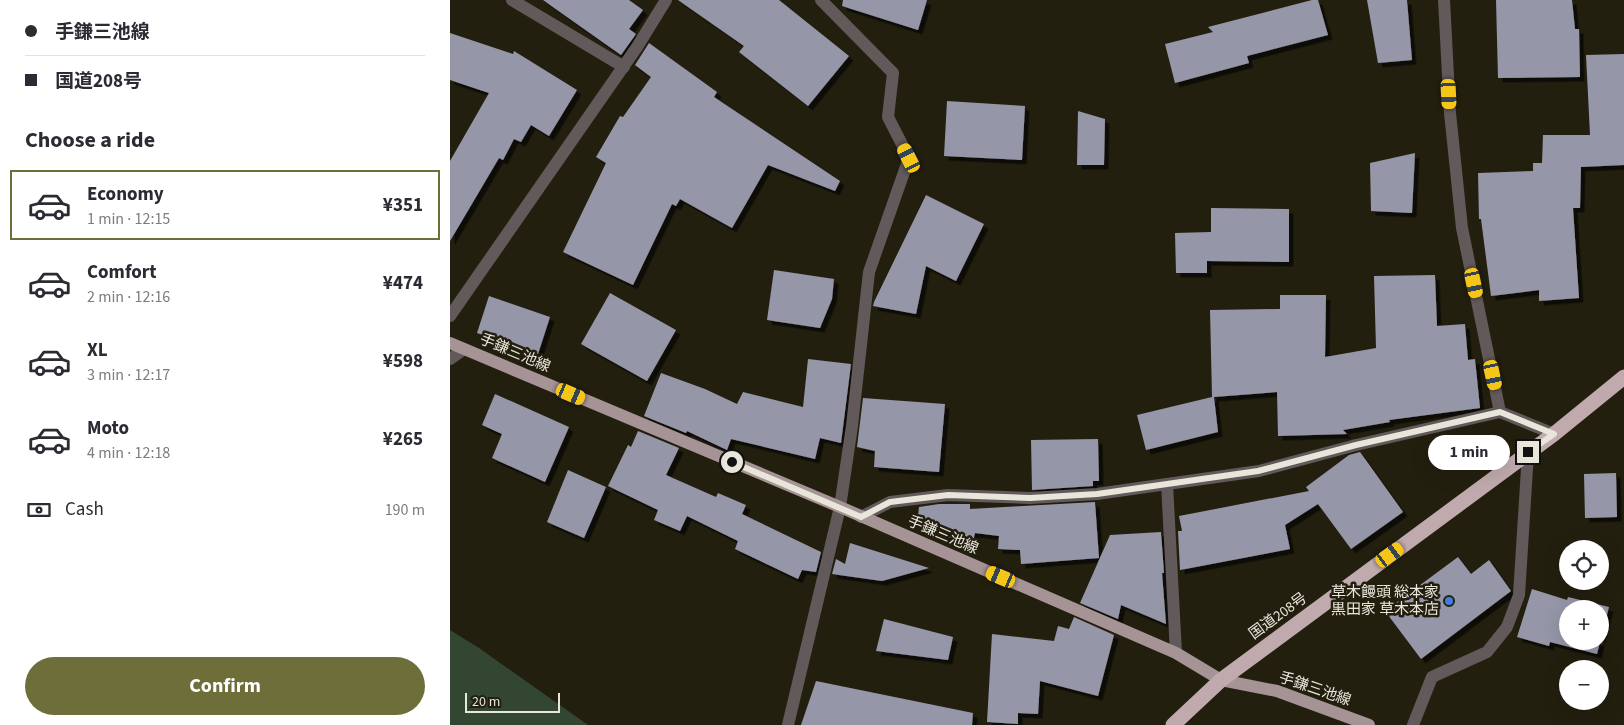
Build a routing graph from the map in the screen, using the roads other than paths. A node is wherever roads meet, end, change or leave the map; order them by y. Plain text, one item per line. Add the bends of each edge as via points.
1 (512, 0) edge
2 (666, 0) edge
3 (821, 0) edge
4 (1444, 0) edge
5 (624, 67) junction
6 (450, 316) edge
7 (450, 343) edge
8 (464, 349) junction
9 (450, 359) edge
10 (1624, 377) edge
11 (1500, 412) junction
12 (1554, 434) junction
13 (1528, 452) junction
14 (1167, 484) junction
15 (840, 508) junction
16 (861, 517) junction
17 (1176, 652) junction
18 (1221, 680) junction
19 (788, 725) edge
20 (1173, 725) edge
21 (1369, 725) edge
22 (1413, 725) edge

1 - 5 street
2 - 5 street
3 - 15 street via 893,73 888,117 909,158 869,272
4 - 11 street via 1450,113 1462,228
5 - 6 street
7 - 8 main road, 手鎌三池線
8 - 9 street
8 - 15 main road, 手鎌三池線
10 - 12 highway, 国道208号
11 - 12 street
11 - 14 street via 1258,471
12 - 13 highway, 国道208号
13 - 18 highway, 国道208号
13 - 22 street via 1519,596 1507,628 1487,652 1432,677
14 - 16 street via 1097,494 1030,498 948,495 890,502
14 - 17 street
15 - 16 main road, 手鎌三池線
15 - 19 street
16 - 17 main road, 手鎌三池線
17 - 18 main road, 手鎌三池線
18 - 20 highway, 国道208号
18 - 21 main road, 手鎌三池線 via 1277,691

